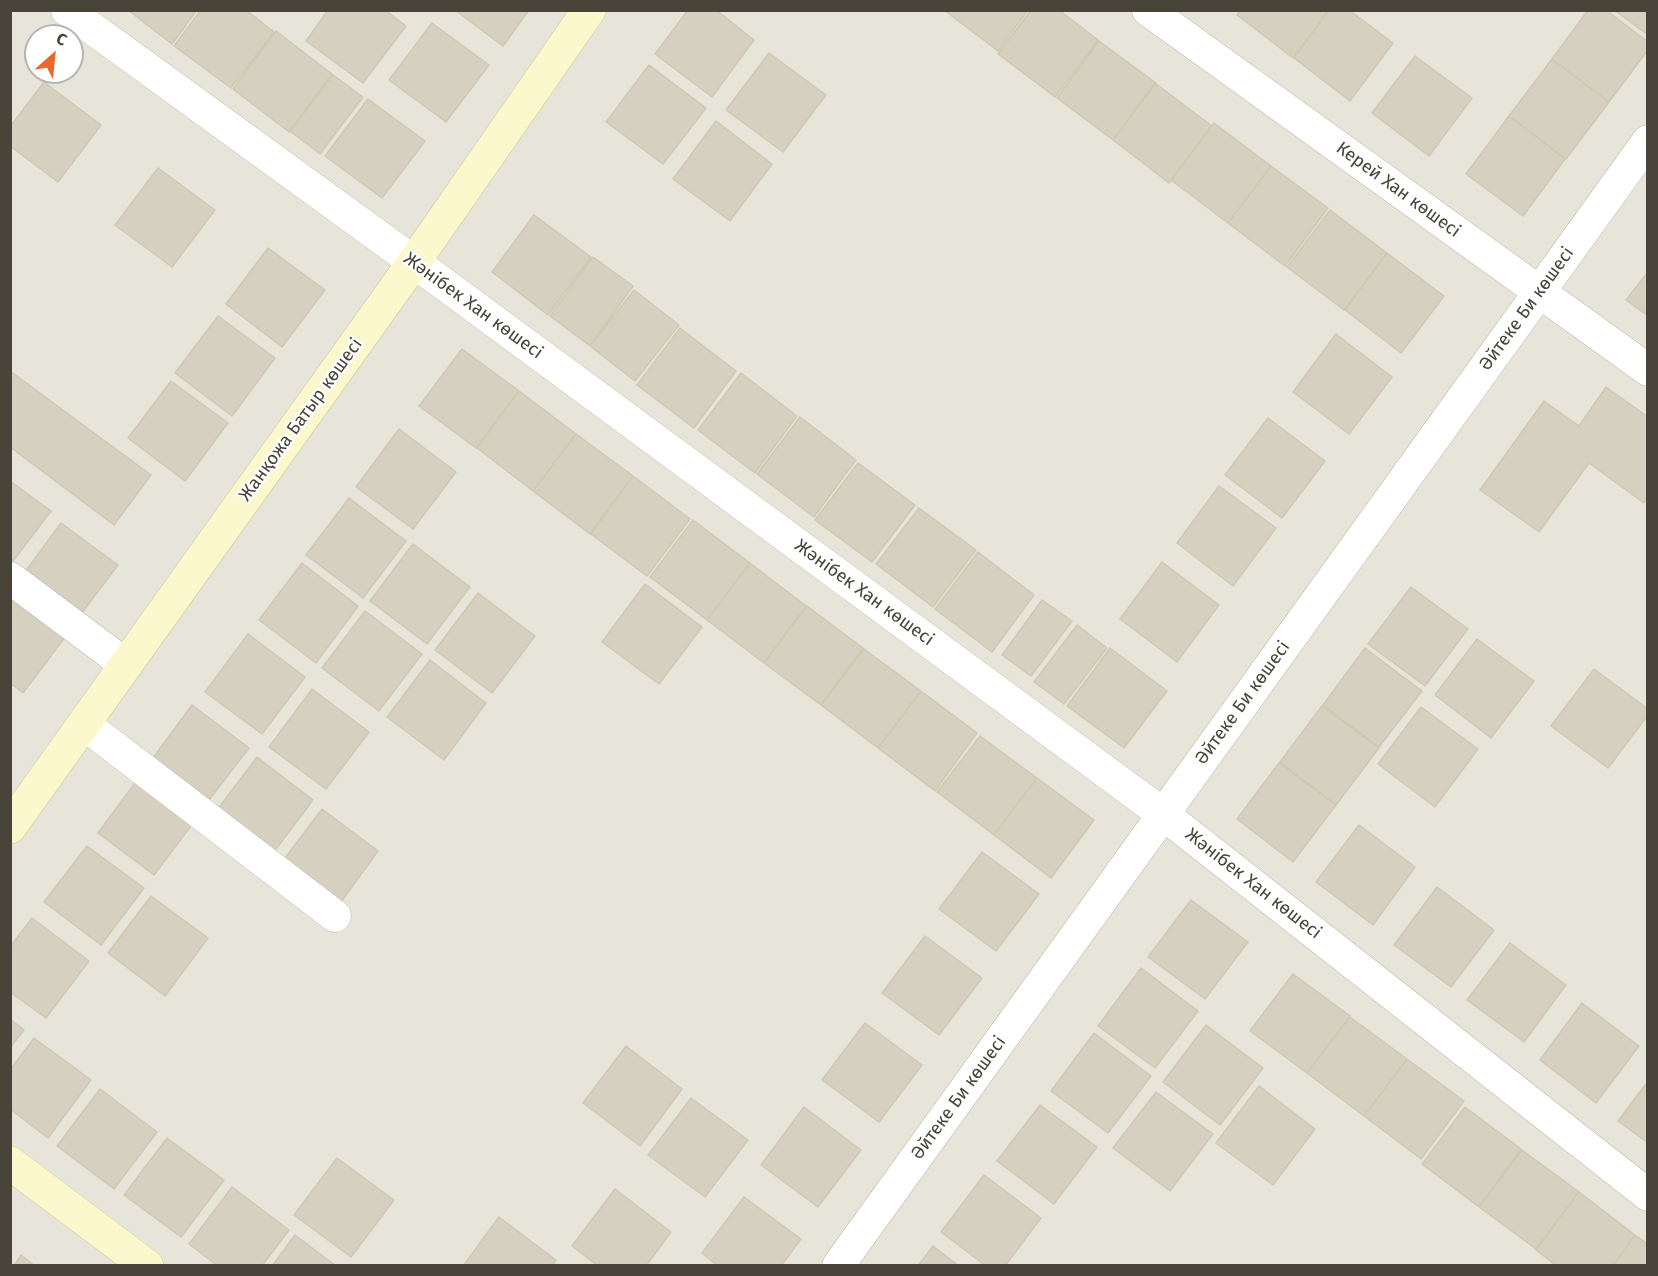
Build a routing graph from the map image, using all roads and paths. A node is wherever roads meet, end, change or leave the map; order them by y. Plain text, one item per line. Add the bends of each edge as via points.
1 (67, 10) edge
2 (589, 10) edge
3 (1148, 10) edge
4 (1647, 141) edge
5 (414, 262) junction
6 (1539, 292) junction
7 (1647, 370) edge
8 (10, 578) edge
9 (126, 665) junction
10 (84, 724) junction
11 (1163, 814) junction
12 (10, 827) edge
13 (334, 916) dead end
14 (10, 1163) edge
15 (1647, 1195) edge
16 (147, 1266) edge
17 (838, 1266) edge

1 - 5 street, Жәнібек Хан көшесі
2 - 5 main road, Жанқожа Батыр көшесі
3 - 6 street, Керей Хан көшесі
4 - 6 street, Әйтеке Би көшесі
5 - 9 main road, Жанқожа Батыр көшесі
5 - 11 street, Жәнібек Хан көшесі
6 - 7 street, Керей Хан көшесі
6 - 11 street, Әйтеке Би көшесі
8 - 9 street
9 - 10 main road, Жанқожа Батыр көшесі
10 - 12 main road, Жанқожа Батыр көшесі
10 - 13 street
11 - 15 street, Жәнібек Хан көшесі
11 - 17 street, Әйтеке Би көшесі
14 - 16 main road

